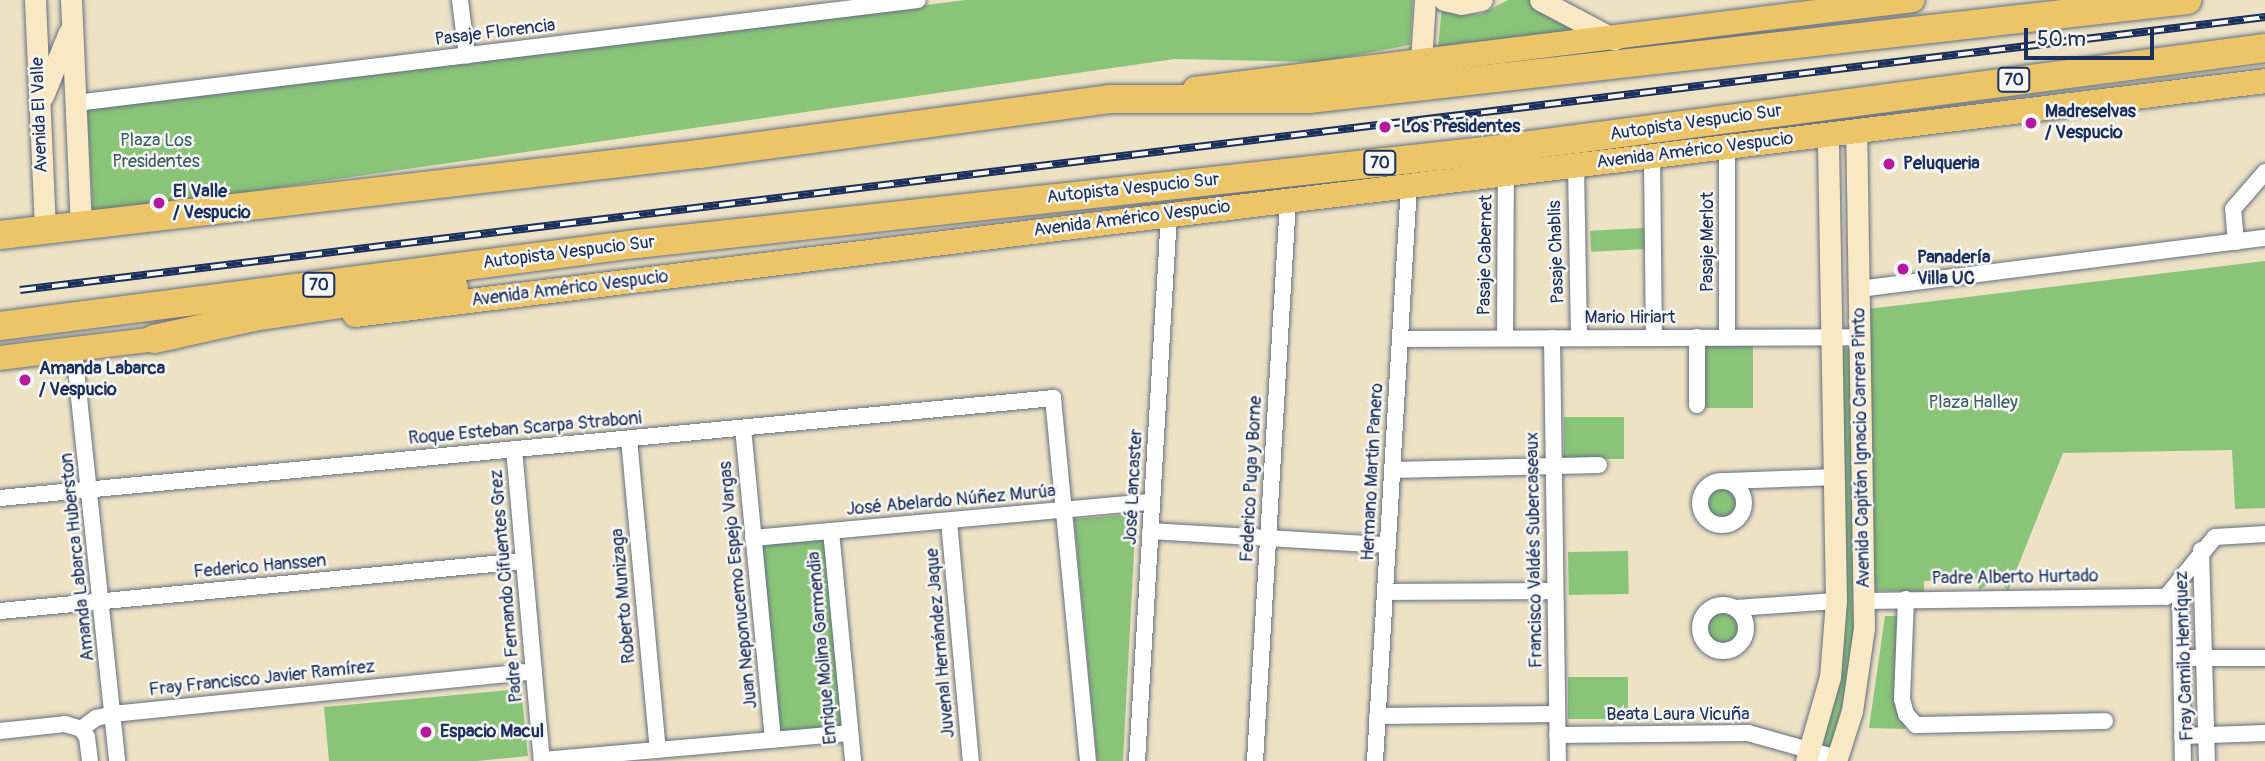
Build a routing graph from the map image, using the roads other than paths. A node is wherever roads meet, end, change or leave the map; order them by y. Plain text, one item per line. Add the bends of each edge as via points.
1 (35, 0) edge
2 (71, 0) edge
3 (460, 0) edge
4 (918, 0) edge
5 (1425, 0) edge
6 (1444, 0) edge
7 (1482, 0) edge
8 (1541, 0) edge
9 (1913, 0) edge
10 (2187, 0) edge
11 (816, 6) edge
12 (72, 24) junction
13 (1614, 39) junction
14 (2265, 48) edge
15 (467, 56) junction
16 (1421, 61) junction
17 (2265, 81) edge
18 (1109, 99) junction
19 (40, 103) junction
20 (76, 103) junction
21 (1856, 131) junction
22 (1828, 134) junction
23 (1727, 148) junction
24 (1652, 157) junction
25 (1576, 166) junction
26 (2265, 172) edge
27 (1506, 173) junction
28 (1409, 185) junction
29 (1288, 200) junction
30 (1169, 215) junction
31 (81, 225) junction
32 (46, 229) junction
33 (0, 235) edge
34 (2265, 238) edge
35 (2236, 242) junction
36 (637, 244) junction
37 (1859, 289) junction
38 (0, 326) edge
39 (1727, 336) junction
40 (1579, 337) junction
41 (1654, 337) junction
42 (1697, 337) junction
43 (1834, 337) junction
44 (1860, 337) junction
45 (1505, 338) junction
46 (1552, 338) junction
47 (1400, 339) junction
48 (154, 340) junction
49 (74, 350) junction
50 (0, 358) edge
51 (1697, 405) dead end
52 (743, 428) junction
53 (629, 439) junction
54 (514, 449) junction
55 (1600, 465) dead end
56 (1553, 466) junction
57 (1392, 470) junction
58 (1836, 477) junction
59 (1725, 481) dead end
60 (91, 490) junction
61 (0, 498) edge
62 (1152, 502) junction
63 (1065, 510) junction
64 (949, 521) junction
65 (831, 531) junction
66 (1150, 531) junction
67 (2265, 534) edge
68 (753, 538) junction
69 (1268, 538) junction
70 (1388, 545) junction
71 (2202, 550) junction
72 (524, 561) junction
73 (1555, 591) junction
74 (1385, 592) junction
75 (2204, 595) junction
76 (2173, 596) junction
77 (1906, 599) junction
78 (102, 601) junction
79 (1836, 601) junction
80 (1865, 601) junction
81 (1736, 608) dead end
82 (0, 611) edge
83 (2181, 658) junction
84 (2206, 658) junction
85 (2265, 658) edge
86 (534, 671) junction
87 (113, 713) junction
88 (1557, 714) junction
89 (1377, 716) junction
90 (2105, 721) dead end
91 (81, 729) junction
92 (0, 731) edge
93 (850, 733) junction
94 (2265, 733) edge
95 (1558, 735) junction
96 (2207, 735) junction
97 (2182, 736) junction
98 (773, 740) junction
99 (658, 750) junction
100 (1809, 755) edge
101 (1837, 760) edge
102 (90, 761) edge
103 (117, 761) edge
104 (542, 761) edge
105 (853, 761) edge
106 (971, 761) edge
107 (1088, 761) edge
108 (1137, 761) edge
109 (1255, 761) edge
110 (1375, 761) edge
111 (1558, 761) edge
112 (2183, 761) edge
113 (2207, 761) edge

1 - 19 street, Avenida El Valle
2 - 12 street, Avenida El Valle
3 - 15 street
4 - 11 street, Pasaje Florencia
5 - 16 street
6 - 7 street via 1461,4
8 - 13 street
9 - 13 main road
10 - 18 highway via 1309,99
11 - 15 street, Pasaje Florencia
12 - 19 street
12 - 20 street, Avenida El Valle
13 - 16 main road
14 - 36 highway, Autopista Vespucio Sur / 70 via 1485,151
15 - 20 street, Pasaje Florencia
16 - 18 main road
17 - 21 main road, Avenida Américo Vespucio
18 - 31 highway via 727,150
19 - 32 street, Avenida El Valle
20 - 31 street, Avenida El Valle
21 - 22 main road, Avenida Américo Vespucio
21 - 37 street, Avenida Capitán Ignacio Carrera Pinto
22 - 23 main road, Avenida Américo Vespucio
22 - 43 street, Avenida Capitán Ignacio Carrera Pinto
23 - 24 main road, Avenida Américo Vespucio
23 - 39 street, Pasaje Merlot
24 - 25 main road, Avenida Américo Vespucio
24 - 41 street
25 - 27 main road, Avenida Américo Vespucio
25 - 40 street, Pasaje Chablis
26 - 35 street via 2233,209
27 - 28 main road, Avenida Américo Vespucio
27 - 45 street, Pasaje Cabernet
28 - 29 main road, Avenida Américo Vespucio
28 - 47 street, Hermano Martin Panero
29 - 30 main road, Avenida Américo Vespucio
29 - 69 street, Federico Puga y Borne
30 - 48 main road, Avenida Américo Vespucio
30 - 62 street, José Lancaster
31 - 32 highway
32 - 33 highway
34 - 35 street
35 - 37 street
36 - 38 highway, Autopista Vespucio Sur / 70
36 - 48 highway via 507,278 271,314
37 - 44 street, Avenida Capitán Ignacio Carrera Pinto
39 - 42 street, Mario Hiriart
39 - 43 street, Mario Hiriart
40 - 41 street, Mario Hiriart
40 - 46 street, Mario Hiriart
41 - 42 street, Mario Hiriart
42 - 51 street
43 - 44 street, Mario Hiriart
43 - 58 street, Avenida Capitán Ignacio Carrera Pinto
44 - 80 street, Avenida Capitán Ignacio Carrera Pinto
45 - 46 street, Mario Hiriart
45 - 47 street, Mario Hiriart
46 - 56 street, Francisco Valdés Subercaseaux
47 - 57 street, Hermano Martin Panero
48 - 49 main road, Avenida Américo Vespucio
49 - 50 main road, Avenida Américo Vespucio
49 - 60 street, Amanda Labarca Huberston
52 - 53 street, Roque Esteban Scarpa Straboni
52 - 63 street, Roque Esteban Scarpa Straboni via 1053,398
52 - 68 street, Juan Neponucemo Espejo Vargas
53 - 54 street, Roque Esteban Scarpa Straboni
53 - 99 street, Roberto Munizaga
54 - 60 street, Roque Esteban Scarpa Straboni
54 - 72 street, Padre Fernando Cifuentes Grez
55 - 56 street
56 - 57 street
56 - 73 street, Francisco Valdés Subercaseaux
57 - 70 street, Hermano Martin Panero
58 - 59 street
58 - 79 street, Avenida Capitán Ignacio Carrera Pinto
60 - 61 street, Roque Esteban Scarpa Straboni
60 - 78 street, Amanda Labarca Huberston
62 - 63 street, José Abelardo Núñez Murúa
62 - 66 street, José Lancaster
63 - 64 street, José Abelardo Núñez Murúa
63 - 107 street
64 - 65 street, José Abelardo Núñez Murúa
64 - 106 street, Juvenal Hernández Jaque
65 - 68 street, José Abelardo Núñez Murúa
65 - 93 street, Enrique Molina Garmendia
66 - 69 street
66 - 108 street, José Lancaster
67 - 71 street via 2215,537
68 - 98 street, Juan Neponucemo Espejo Vargas
69 - 70 street
69 - 109 street, Federico Puga y Borne
70 - 74 street, Hermano Martin Panero
71 - 75 street, Fray Camilo Henríquez
71 - 76 street
72 - 78 street, Federico Hanssen
72 - 86 street, Padre Fernando Cifuentes Grez
73 - 74 street
73 - 88 street, Francisco Valdés Subercaseaux
74 - 89 street, Hermano Martin Panero
75 - 76 street, Padre Alberto Hurtado
75 - 84 street, Fray Camilo Henríquez
76 - 77 street, Padre Alberto Hurtado
76 - 83 street, Fray Camilo Henríquez
77 - 80 street, Padre Alberto Hurtado
77 - 90 street via 1902,699 1906,714 1916,725
78 - 82 street, Federico Hanssen
78 - 87 street, Amanda Labarca Huberston
79 - 81 street
79 - 100 street, Avenida Capitán Ignacio Carrera Pinto via 1830,677
80 - 101 street, Avenida Capitán Ignacio Carrera Pinto via 1858,681
83 - 84 street
83 - 97 street, Fray Camilo Henríquez
84 - 85 street
84 - 96 street, Fray Camilo Henríquez
86 - 87 street, Fray Francisco Javier Ramírez
86 - 104 street, Padre Fernando Cifuentes Grez
87 - 91 street, Fray Francisco Javier Ramírez
87 - 103 street, Amanda Labarca Huberston
88 - 89 street
88 - 95 street, Francisco Valdés Subercaseaux
89 - 110 street, Hermano Martin Panero
91 - 92 street via 70,724
91 - 102 street via 87,737
93 - 98 street
93 - 105 street, Enrique Molina Garmendia
94 - 96 street
95 - 100 street, Beata Laura Vicuña via 1734,732
95 - 111 street, Francisco Valdés Subercaseaux
96 - 97 street
96 - 113 street, Fray Camilo Henríquez
97 - 112 street, Fray Camilo Henríquez
98 - 99 street
99 - 104 street
100 - 101 street, Beata Laura Vicuña

